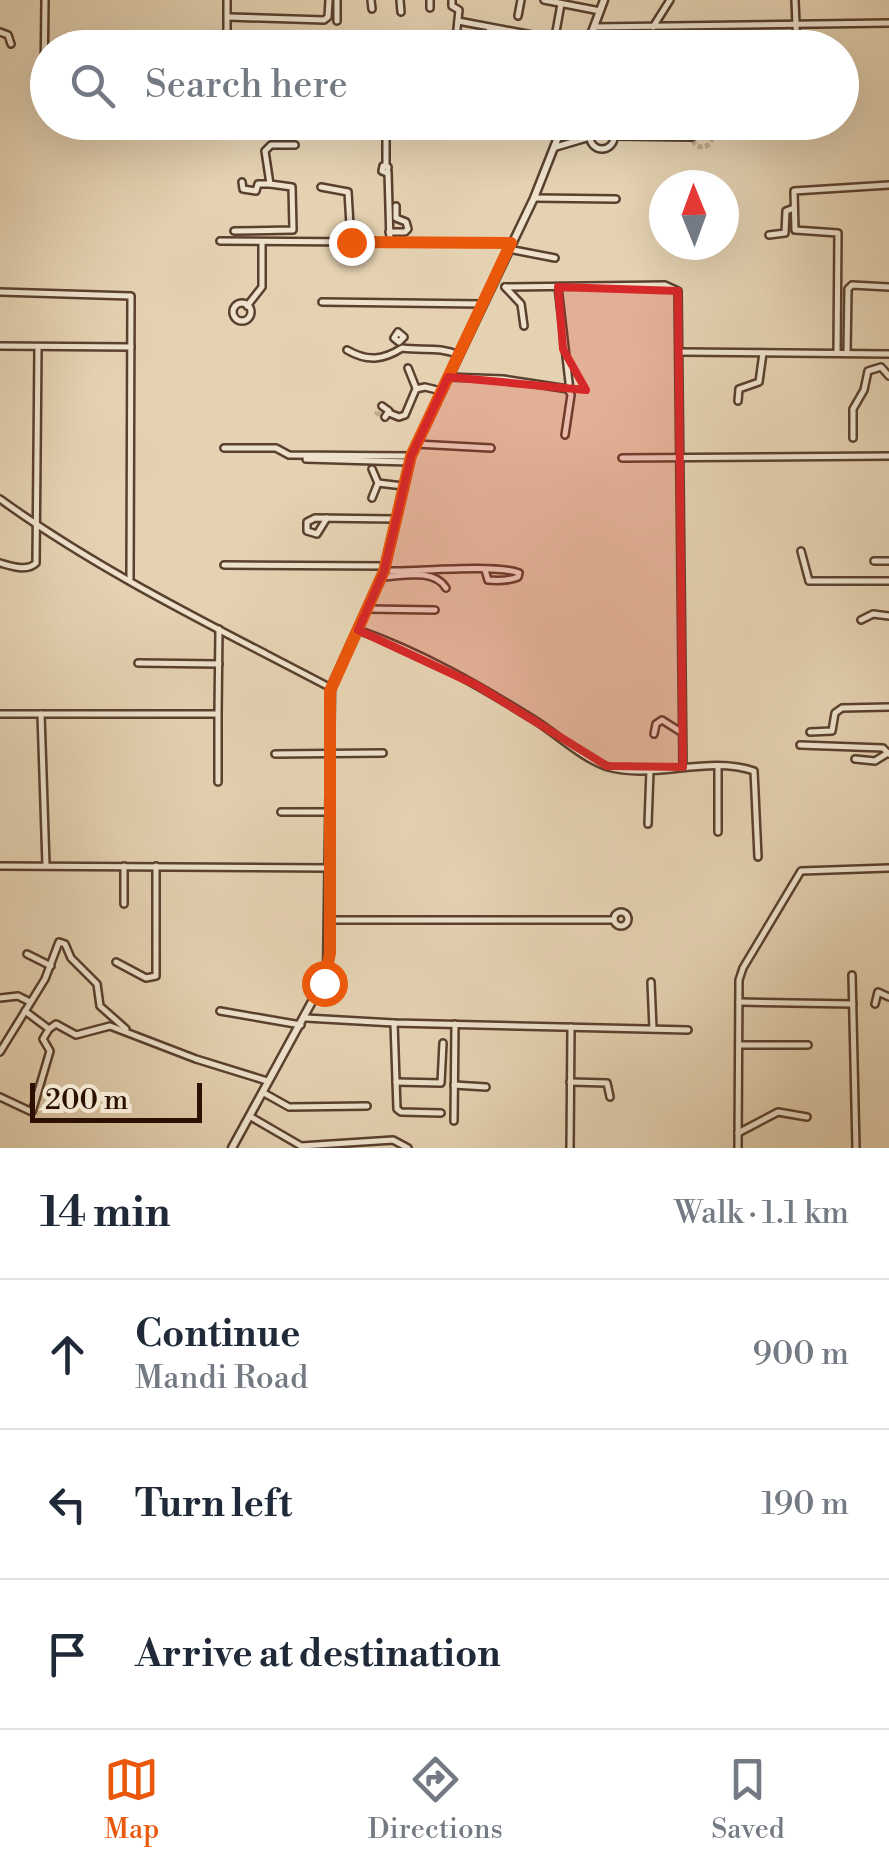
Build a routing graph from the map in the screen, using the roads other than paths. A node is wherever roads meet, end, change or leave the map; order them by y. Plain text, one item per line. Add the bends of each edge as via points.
1 (44, 0) edge
2 (228, 0) edge
3 (329, 0) edge
4 (337, 0) edge
5 (371, 0) edge
6 (400, 0) edge
7 (452, 0) edge
8 (521, 0) edge
9 (544, 0) edge
10 (604, 0) edge
11 (670, 0) edge
12 (795, 0) edge
13 (560, 4) junction
14 (372, 9) dead end
15 (600, 11) junction
16 (400, 12) dead end
17 (518, 16) dead end
18 (228, 17) junction
19 (337, 21) dead end
20 (458, 21) junction
21 (889, 23) edge
22 (795, 25) junction
23 (653, 27) junction
24 (490, 28) joint
25 (594, 28) joint
26 (44, 30) edge
27 (228, 30) edge
28 (457, 30) edge
29 (502, 30) edge
30 (554, 30) edge
31 (795, 30) edge
32 (0, 32) edge
33 (11, 44) dead end
34 (386, 140) edge
35 (558, 140) edge
36 (580, 140) edge
37 (592, 140) edge
38 (613, 140) edge
39 (295, 145) dead end
40 (556, 147) junction
41 (242, 182) dead end
42 (270, 184) junction
43 (889, 185) edge
44 (321, 187) dead end
45 (534, 198) junction
46 (616, 199) dead end
47 (396, 206) dead end
48 (794, 208) junction
49 (234, 231) dead end
50 (250, 231) junction
51 (390, 232) junction
52 (770, 235) dead end
53 (220, 241) dead end
54 (250, 242) junction
55 (262, 242) junction
56 (351, 242) junction
57 (390, 242) junction
58 (510, 246) junction
59 (554, 258) dead end
60 (558, 287) junction
61 (889, 287) edge
62 (0, 292) edge
63 (322, 302) dead end
64 (482, 304) junction
65 (248, 306) dead end
66 (524, 326) dead end
67 (0, 346) edge
68 (38, 348) junction
69 (130, 348) junction
70 (348, 350) dead end
71 (680, 352) junction
72 (762, 353) junction
73 (837, 353) junction
74 (847, 353) junction
75 (889, 354) edge
76 (458, 355) junction
77 (408, 368) dead end
78 (448, 376) junction
79 (889, 376) edge
80 (416, 390) junction
81 (441, 391) junction
82 (570, 391) junction
83 (738, 402) dead end
84 (382, 406) dead end
85 (565, 436) dead end
86 (853, 438) dead end
87 (416, 444) junction
88 (224, 448) dead end
89 (491, 448) dead end
90 (681, 456) junction
91 (889, 456) edge
92 (622, 458) dead end
93 (410, 459) junction
94 (306, 460) dead end
95 (372, 469) dead end
96 (378, 483) junction
97 (403, 486) junction
98 (372, 498) dead end
99 (0, 499) edge
100 (326, 518) dead end
101 (394, 519) junction
102 (38, 526) junction
103 (802, 551) dead end
104 (874, 561) dead end
105 (889, 561) edge
106 (0, 562) edge
107 (224, 565) dead end
108 (484, 570) junction
109 (384, 572) junction
110 (130, 579) junction
111 (889, 581) edge
112 (446, 588) dead end
113 (368, 610) junction
114 (435, 610) dead end
115 (889, 616) edge
116 (861, 620) dead end
117 (218, 629) junction
118 (358, 630) junction
119 (138, 663) dead end
120 (218, 664) junction
121 (331, 688) junction
122 (889, 707) edge
123 (0, 714) edge
124 (41, 714) junction
125 (218, 714) junction
126 (682, 732) junction
127 (810, 732) dead end
128 (654, 734) dead end
129 (800, 744) dead end
130 (383, 753) dead end
131 (888, 753) edge
132 (275, 754) dead end
133 (328, 754) junction
134 (855, 759) dead end
135 (684, 768) junction
136 (718, 768) junction
137 (650, 770) junction
138 (218, 782) dead end
139 (281, 812) dead end
140 (328, 812) junction
141 (648, 824) dead end
142 (718, 832) dead end
143 (758, 858) dead end
144 (46, 865) junction
145 (0, 866) edge
146 (124, 866) junction
147 (156, 866) junction
148 (328, 868) junction
149 (889, 868) edge
150 (124, 904) dead end
151 (330, 920) junction
152 (614, 920) dead end
153 (27, 954) dead end
154 (116, 962) dead end
155 (51, 966) junction
156 (852, 976) dead end
157 (652, 982) dead end
158 (889, 997) edge
159 (0, 998) edge
160 (30, 1002) junction
161 (739, 1002) junction
162 (853, 1004) junction
163 (876, 1004) dead end
164 (25, 1011) junction
165 (220, 1011) dead end
166 (303, 1022) junction
167 (394, 1024) junction
168 (454, 1024) junction
169 (571, 1027) junction
170 (49, 1029) junction
171 (653, 1029) junction
172 (688, 1030) dead end
173 (128, 1031) junction
174 (443, 1043) dead end
175 (808, 1045) dead end
176 (739, 1046) junction
177 (0, 1052) edge
178 (270, 1082) junction
179 (396, 1082) junction
180 (570, 1082) junction
181 (454, 1086) junction
182 (486, 1087) dead end
183 (264, 1093) junction
184 (0, 1097) edge
185 (610, 1097) dead end
186 (368, 1106) dead end
187 (441, 1114) dead end
188 (251, 1117) junction
189 (807, 1117) dead end
190 (454, 1120) dead end
191 (738, 1134) junction
192 (234, 1148) edge
193 (408, 1148) edge
194 (570, 1148) edge
195 (738, 1148) edge
196 (856, 1148) edge

1 - 26 street
2 - 18 street
3 - 18 street via 324,20
4 - 19 street
5 - 14 street
6 - 16 street
7 - 20 street
8 - 17 street
9 - 13 street
10 - 15 street
11 - 23 street
12 - 22 street
13 - 15 street
13 - 30 street
15 - 25 street
18 - 27 street
20 - 24 street
20 - 28 street
21 - 22 street
22 - 23 street
22 - 31 street
23 - 25 street
24 - 29 street
32 - 33 street
34 - 51 street
35 - 40 street
36 - 40 street
37 - 38 street via 602,149
39 - 42 street via 266,149
40 - 45 street
41 - 42 street via 248,191
42 - 50 street via 292,187 293,230
43 - 48 street via 796,190
44 - 56 street via 348,192
45 - 46 street
45 - 58 street
47 - 51 street via 396,218 408,229
48 - 52 street via 786,211 785,233
48 - 73 street via 795,230 833,230 839,236
49 - 50 street
50 - 54 street
51 - 57 street
53 - 54 street
54 - 55 street
55 - 56 street
55 - 65 street via 262,287
56 - 57 street
57 - 58 street
58 - 59 street
58 - 64 street
60 - 66 street via 505,287 520,302
60 - 71 street via 676,288
60 - 82 street
61 - 74 street via 848,288
62 - 69 street via 130,295
63 - 64 street
64 - 76 street
67 - 68 street
68 - 69 street
68 - 102 street
69 - 110 street
70 - 76 street via 382,358 402,345
71 - 72 street
71 - 90 street
72 - 73 street
72 - 83 street via 760,382 739,389
73 - 74 street
74 - 75 street
76 - 78 street
77 - 80 street
78 - 81 street
78 - 82 street
79 - 86 street via 881,367 868,371 853,410
80 - 81 street
80 - 84 street via 406,415 387,415
81 - 87 street
82 - 85 street
87 - 89 street
87 - 93 street
88 - 93 street
90 - 91 street
90 - 92 street
90 - 126 street
93 - 94 street
93 - 97 street
95 - 96 street
96 - 97 street
96 - 98 street
97 - 101 street
99 - 102 street
100 - 101 street
101 - 109 street
102 - 106 street via 35,565
102 - 110 street
103 - 111 street via 809,582
104 - 105 street
107 - 109 street
108 - 108 street via 511,570 518,578 488,580
108 - 109 street
109 - 112 street via 432,576
109 - 113 street
110 - 117 street
113 - 114 street
113 - 118 street
115 - 116 street
117 - 120 street
117 - 121 street
118 - 121 street
118 - 137 street via 476,685 603,764
119 - 120 street
120 - 125 street
121 - 133 street
122 - 127 street via 842,708 834,713 832,731
123 - 124 street
124 - 125 street
124 - 144 street
125 - 138 street
126 - 128 street via 662,720
126 - 135 street
129 - 131 street
130 - 133 street
131 - 134 street via 875,761
132 - 133 street
133 - 140 street
135 - 136 street
135 - 137 street
136 - 142 street
136 - 143 street via 756,774
137 - 141 street
139 - 140 street
140 - 148 street
144 - 145 street
144 - 146 street
146 - 147 street
146 - 150 street
147 - 148 street
147 - 154 street via 156,976 146,978
148 - 151 street
149 - 161 street via 801,870 743,968
151 - 152 street
151 - 166 street via 327,974
153 - 155 street
155 - 160 street
155 - 173 street via 61,942 97,984 100,1006
156 - 162 street
157 - 171 street
158 - 163 street via 878,992
159 - 160 street
160 - 164 street
161 - 162 street
161 - 176 street
162 - 196 street
164 - 170 street
164 - 177 street
165 - 166 street
166 - 167 street
166 - 178 street
167 - 168 street
167 - 179 street
168 - 169 street
168 - 181 street
169 - 171 street
169 - 180 street
170 - 173 street via 56,1024 74,1035 104,1025
170 - 184 street via 43,1038 50,1050 33,1110
171 - 172 street
173 - 178 street
174 - 179 street via 442,1083
175 - 176 street
176 - 191 street
178 - 183 street
179 - 187 street via 397,1109
180 - 185 street via 607,1083
180 - 194 street
181 - 182 street
181 - 190 street
183 - 186 street via 289,1107
183 - 188 street
188 - 192 street
188 - 193 street via 301,1146 393,1140
189 - 191 street via 778,1112
191 - 195 street

